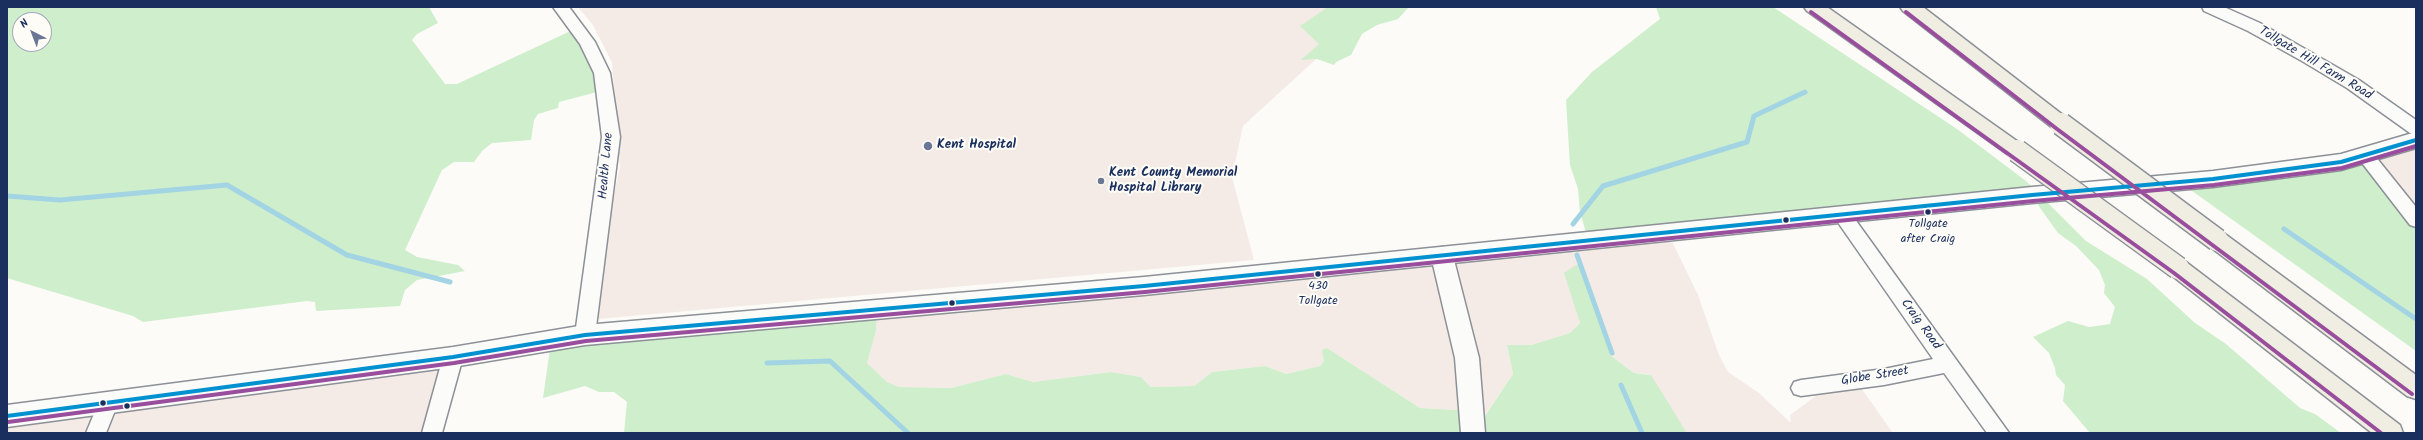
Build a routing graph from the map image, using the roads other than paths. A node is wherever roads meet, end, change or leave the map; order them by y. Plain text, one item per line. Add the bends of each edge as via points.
1 (561, 7) edge
2 (1814, 7) edge
3 (1910, 7) edge
4 (2210, 7) edge
5 (2416, 129) edge
6 (2416, 140) edge
7 (2365, 155) junction
8 (1843, 216) junction
9 (2416, 220) edge
10 (1442, 256) junction
11 (2178, 268) junction
12 (585, 335) junction
13 (2370, 355) junction
14 (453, 357) junction
15 (1948, 364) junction
16 (2416, 386) edge
17 (1801, 388) dead end
18 (2416, 389) edge
19 (108, 403) junction
20 (7, 416) edge
21 (96, 433) edge
22 (432, 433) edge
23 (1473, 433) edge
24 (1999, 433) edge
25 (2373, 433) edge
26 (2391, 433) edge

1 - 12 street, Health Lane via 587,42 602,73 611,137
2 - 11 highway, bridge
3 - 13 highway, bridge via 2061,124
4 - 5 street, Tollgate Hill Farm Road via 2254,27 2308,57 2353,84
6 - 7 main road
7 - 8 main road via 2341,162 2214,179 2032,195
7 - 9 street
8 - 10 main road
8 - 15 street, Craig Road
10 - 12 main road via 1144,286
10 - 23 main road via 1467,358
11 - 25 highway
11 - 26 highway
12 - 14 main road
13 - 16 highway
13 - 18 highway
14 - 19 main road
14 - 22 street
15 - 17 street, Globe Street via 1884,377
15 - 24 street, Craig Road
19 - 20 main road
19 - 21 street

